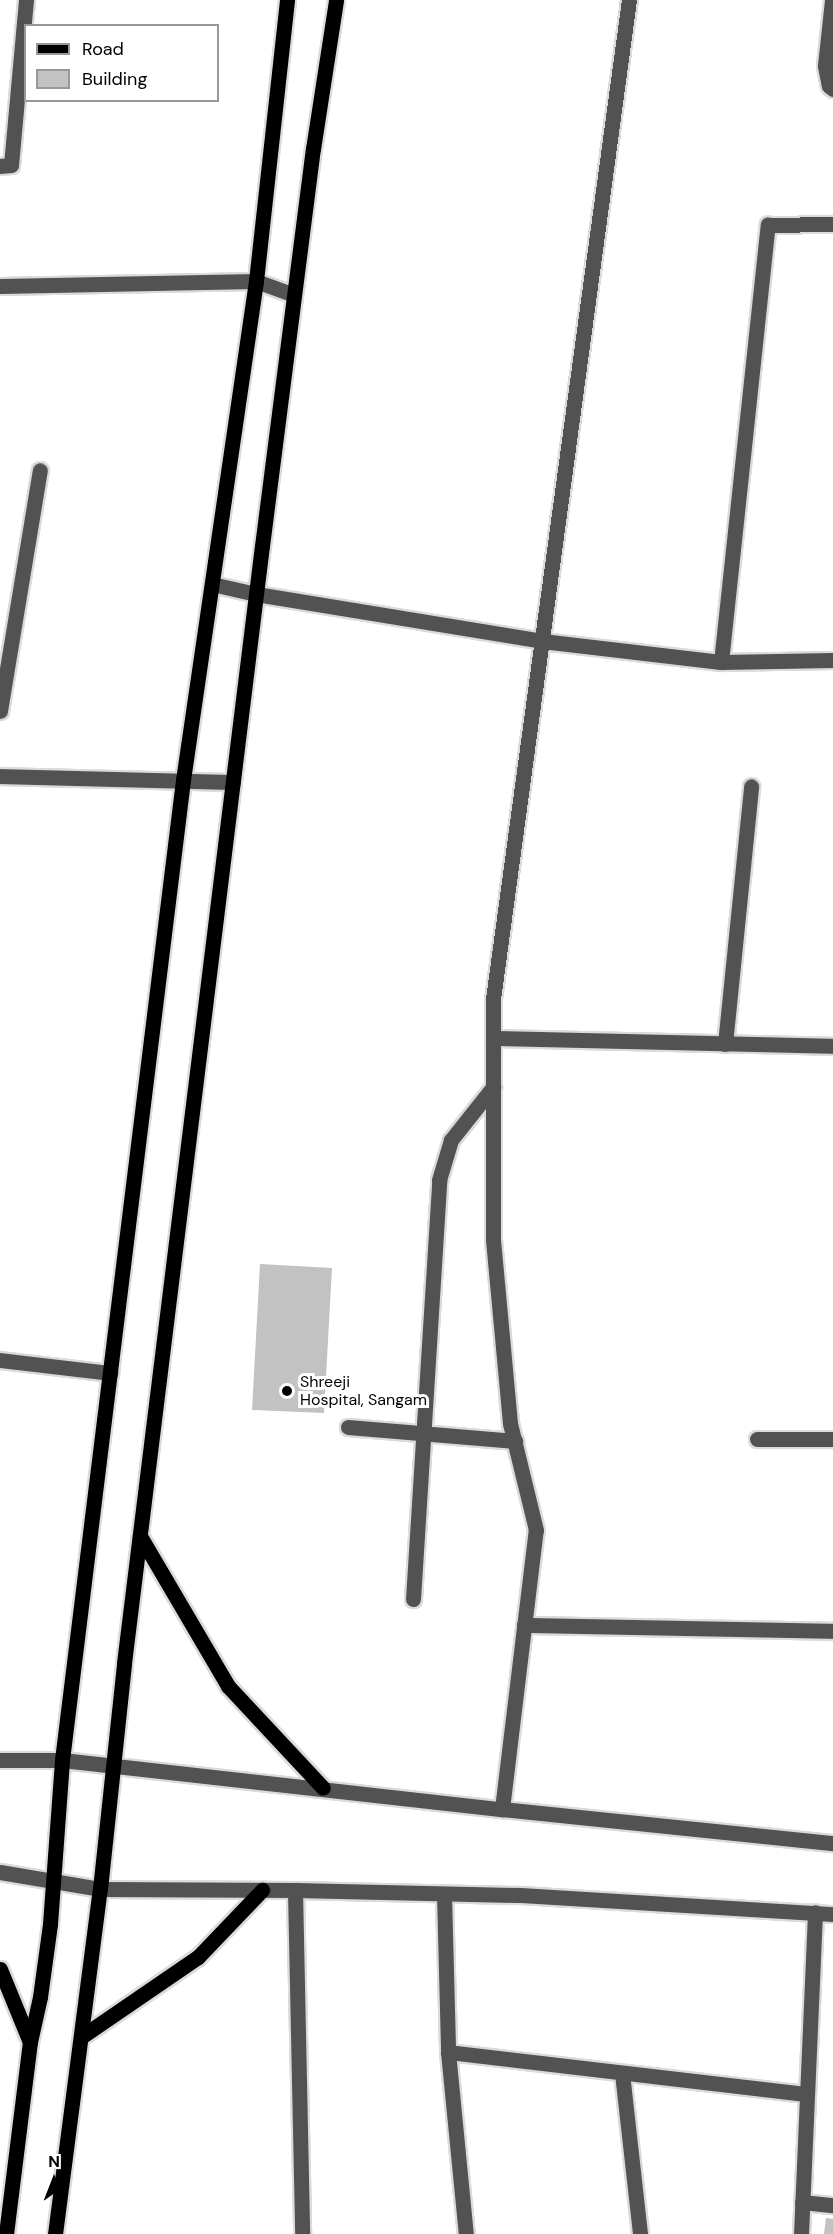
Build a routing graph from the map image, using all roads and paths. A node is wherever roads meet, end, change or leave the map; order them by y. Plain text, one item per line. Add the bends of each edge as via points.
1 (27, 0) edge
2 (287, 0) edge
3 (336, 0) edge
4 (629, 0) edge
5 (832, 0) edge
6 (25, 24) edge
7 (24, 31) edge
8 (833, 89) edge
9 (0, 166) edge
10 (833, 224) edge
11 (256, 281) junction
12 (0, 286) edge
13 (294, 295) junction
14 (39, 470) dead end
15 (212, 584) junction
16 (256, 594) junction
17 (542, 641) junction
18 (833, 660) edge
19 (721, 662) junction
20 (0, 711) edge
21 (0, 776) edge
22 (183, 780) junction
23 (232, 782) junction
24 (751, 786) dead end
25 (493, 1038) junction
26 (725, 1044) junction
27 (833, 1046) edge
28 (493, 1087) junction
29 (0, 1360) edge
30 (110, 1373) junction
31 (348, 1427) dead end
32 (423, 1433) junction
33 (757, 1439) dead end
34 (833, 1439) edge
35 (515, 1441) junction
36 (140, 1536) junction
37 (414, 1599) dead end
38 (524, 1624) junction
39 (833, 1631) edge
40 (0, 1760) edge
41 (62, 1760) junction
42 (112, 1765) junction
43 (323, 1788) junction
44 (502, 1809) junction
45 (833, 1843) edge
46 (0, 1872) edge
47 (52, 1882) junction
48 (100, 1889) junction
49 (262, 1890) junction
50 (295, 1890) junction
51 (444, 1894) junction
52 (815, 1912) junction
53 (833, 1914) edge
54 (0, 1969) edge
55 (81, 2037) junction
56 (30, 2042) junction
57 (448, 2052) junction
58 (622, 2073) junction
59 (807, 2094) junction
60 (802, 2202) junction
61 (833, 2205) edge
62 (6, 2234) edge
63 (55, 2234) edge
64 (302, 2234) edge
65 (466, 2234) edge
66 (640, 2234) edge
67 (801, 2234) edge

1 - 6 street
2 - 11 main road
3 - 13 main road
4 - 17 street
5 - 8 street via 825,66
7 - 9 street via 11,165
10 - 19 street via 768,225
11 - 12 street
11 - 13 street
11 - 15 main road
13 - 16 main road
14 - 20 street
15 - 16 street
15 - 22 main road
16 - 17 street
16 - 23 main road
17 - 19 street
17 - 25 street via 493,999
18 - 19 street
21 - 22 street
22 - 23 street
22 - 30 main road
23 - 36 main road
24 - 26 street
25 - 26 street
25 - 28 street
26 - 27 street
28 - 32 street via 451,1140 441,1170
28 - 35 street via 493,1239 510,1423
29 - 30 street
30 - 41 main road
31 - 32 street
32 - 35 street
32 - 37 street
33 - 34 street
35 - 38 street via 536,1530
36 - 42 main road
36 - 43 main road via 228,1686
38 - 39 street
38 - 44 street
40 - 41 street
41 - 42 street
41 - 47 main road
42 - 43 street
42 - 48 main road
43 - 44 street
44 - 45 street
46 - 47 street
47 - 48 street
47 - 56 main road via 40,1997
48 - 49 street
48 - 55 main road
49 - 50 street
49 - 55 main road via 198,1957
50 - 51 street
50 - 64 street
51 - 52 street
51 - 57 street
52 - 53 street
52 - 59 street
54 - 56 main road
55 - 63 main road
56 - 62 main road
57 - 58 street
57 - 65 street
58 - 59 street
58 - 66 street
59 - 60 street
60 - 61 street
60 - 67 street

